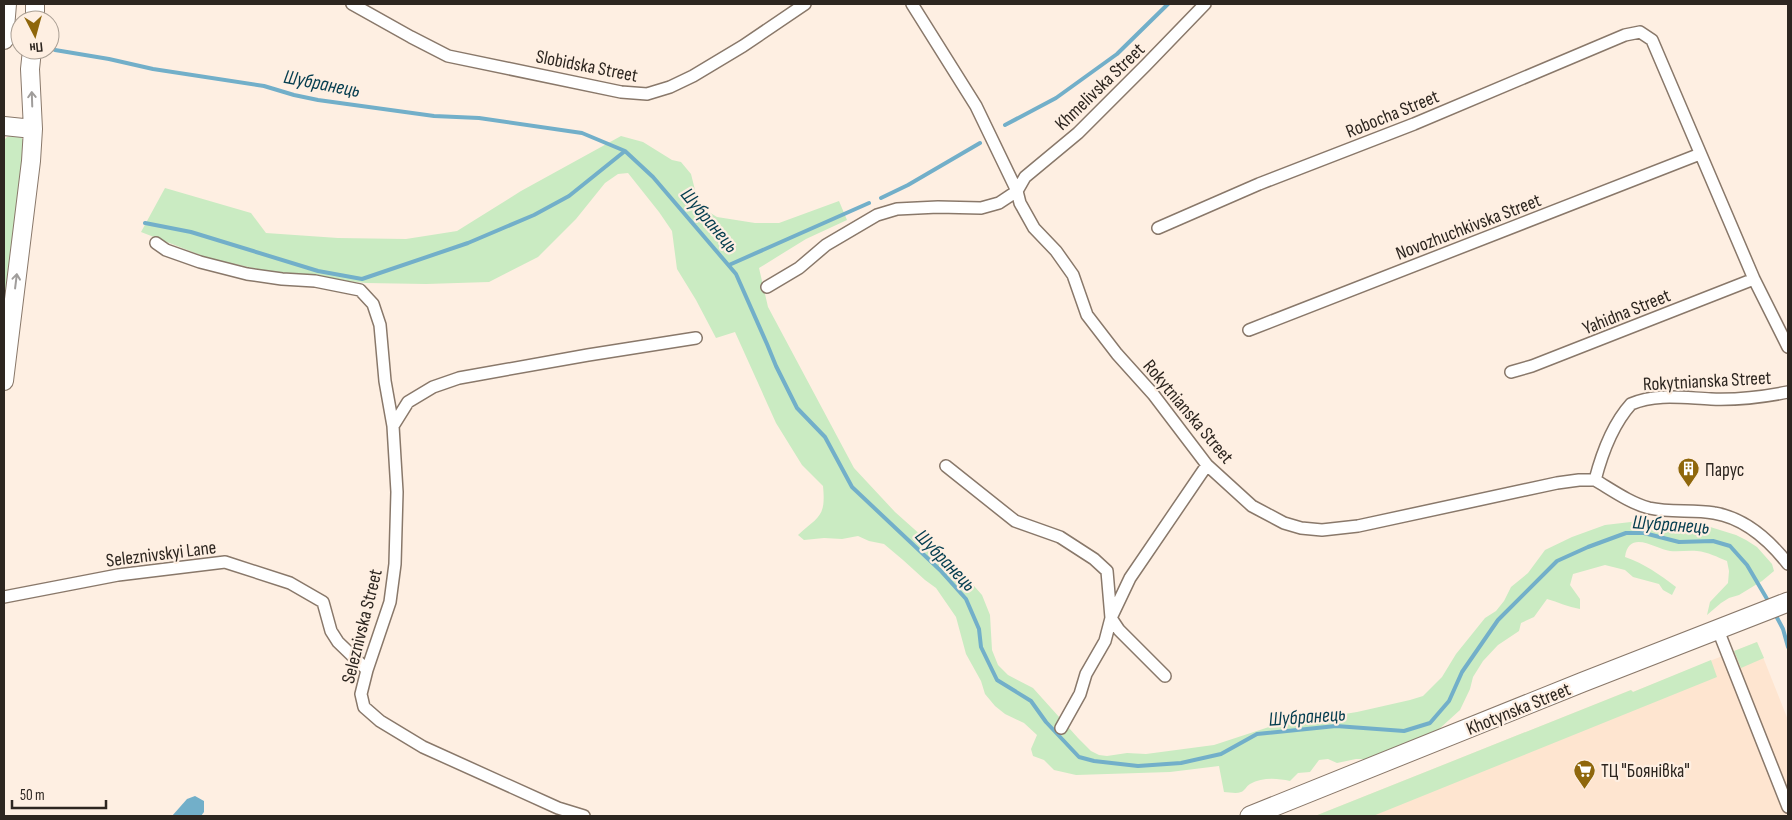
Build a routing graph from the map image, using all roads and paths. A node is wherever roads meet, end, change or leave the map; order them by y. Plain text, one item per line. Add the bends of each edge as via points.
1 (6, 4) edge
2 (352, 4) edge
3 (805, 4) edge
4 (912, 4) edge
5 (1204, 4) edge
6 (4, 33) edge
7 (31, 60) edge
8 (4, 126) edge
9 (33, 129) junction
10 (1700, 154) junction
11 (1017, 191) junction
12 (1158, 228) dead end
13 (156, 243) dead end
14 (1754, 279) junction
15 (767, 287) dead end
16 (1249, 330) dead end
17 (696, 338) dead end
18 (1788, 347) edge
19 (1511, 372) dead end
20 (4, 381) edge
21 (1788, 392) edge
22 (393, 426) junction
23 (1206, 465) junction
24 (946, 466) dead end
25 (1595, 480) junction
26 (1788, 564) edge
27 (4, 597) edge
28 (1788, 602) edge
29 (1111, 618) junction
30 (1723, 628) junction
31 (367, 670) junction
32 (1165, 676) dead end
33 (1060, 728) dead end
34 (1788, 807) edge
35 (584, 816) edge
36 (1250, 816) edge

1 - 6 main road
2 - 3 street, Slobidska Street via 448,56 622,92 647,94 693,76
4 - 11 street, Rokytnianska Street via 976,106
5 - 11 street, Khmelivska Street via 1078,133 1025,177
9 -> 7 main road
8 - 9 main road
20 -> 9 main road
10 - 12 street, Robocha Street via 1652,40 1640,32 1625,35
10 - 14 street
10 - 16 street, Novozhuchkivska Street
11 - 15 street via 999,203 981,208 897,209 877,216 826,245 799,268
11 - 23 street, Rokytnianska Street via 1034,228 1056,250 1073,275 1087,315 1153,394
13 - 22 street, Seleznivska Street via 192,259 247,274 315,281 360,290 373,304 380,325
14 - 18 street
14 - 19 street, Yahidna Street
17 - 22 street via 460,378 443,383 408,402
21 - 25 street, Rokytnianska Street via 1747,398 1673,397 1631,404 1618,420
22 - 31 street, Seleznivska Street via 397,492 395,564 390,602
23 - 25 street, Rokytnianska Street via 1252,506 1284,523 1322,530 1358,526 1557,483
23 - 29 street via 1130,578
24 - 29 street via 1015,522 1060,537 1107,571
25 - 26 street via 1648,508 1728,516 1767,540
27 - 31 street, Seleznivskyi Lane via 118,575 225,562 290,584 323,602 334,637
28 - 30 highway, Khotynska Street
29 - 32 street
29 - 33 street via 1105,641
30 - 34 street
30 - 36 highway, Khotynska Street
31 - 35 street, Seleznivska Street via 361,694 364,707 380,721 423,746 558,808

